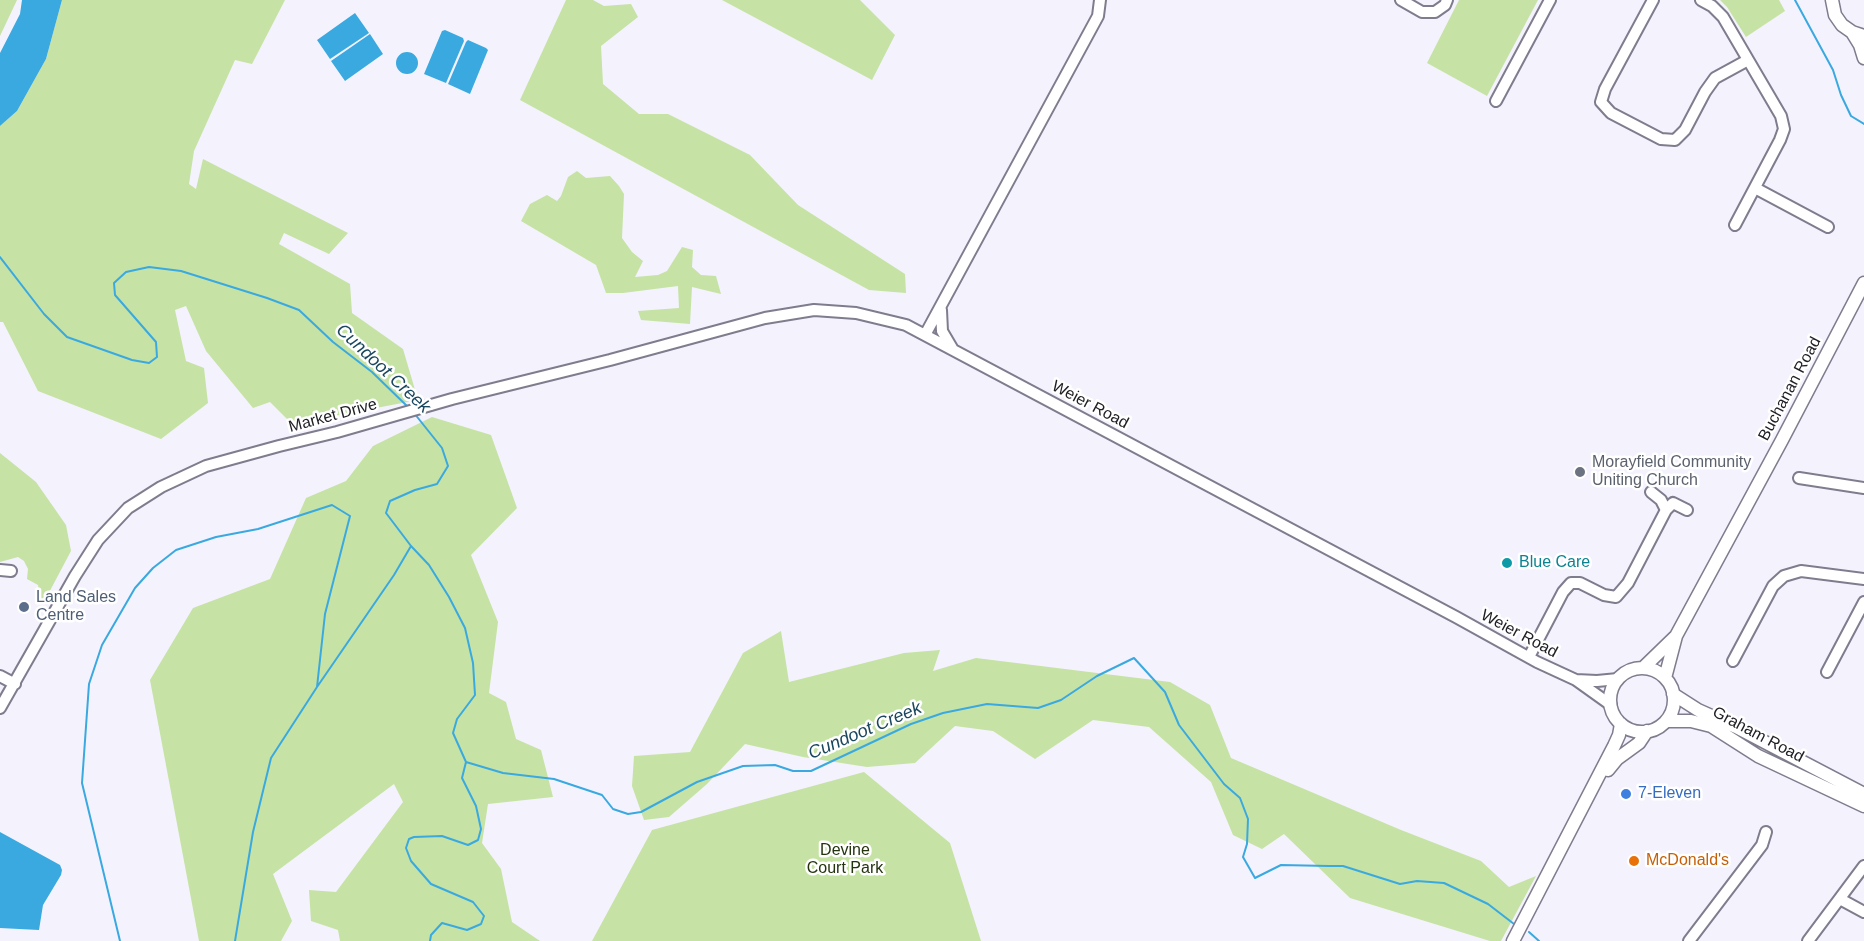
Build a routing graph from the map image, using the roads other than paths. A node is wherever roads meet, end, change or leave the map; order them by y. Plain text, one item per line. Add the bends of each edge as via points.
1 (1100, 0) edge
2 (1401, 0) edge
3 (1447, 0) edge
4 (1550, 0) edge
5 (1653, 0) edge
6 (1701, 0) edge
7 (1832, 0) edge
8 (1858, 34) edge
9 (1864, 58) edge
10 (1748, 60) junction
11 (1496, 101) dead end
12 (1755, 188) junction
13 (1735, 225) dead end
14 (1828, 227) dead end
15 (1864, 283) edge
16 (941, 306) junction
17 (925, 335) junction
18 (954, 351) junction
19 (1799, 478) dead end
20 (1864, 488) edge
21 (1652, 492) dead end
22 (1666, 510) junction
23 (1687, 510) dead end
24 (1864, 579) edge
25 (1864, 602) edge
26 (1676, 636) junction
27 (1528, 657) junction
28 (1733, 661) dead end
29 (1643, 668) junction
30 (1827, 672) dead end
31 (0, 676) edge
32 (1665, 678) junction
33 (1618, 679) junction
34 (1576, 680) junction
35 (15, 684) junction
36 (1673, 694) junction
37 (1611, 705) junction
38 (0, 708) edge
39 (1666, 721) junction
40 (1620, 723) junction
41 (1647, 731) junction
42 (1864, 794) edge
43 (1864, 806) edge
44 (1766, 832) dead end
45 (1864, 866) edge
46 (1549, 873) junction
47 (1840, 899) junction
48 (1864, 912) edge
49 (1513, 941) edge
50 (1689, 941) edge
51 (1808, 941) edge

1 - 16 street via 1098,16
2 - 3 street via 1422,12 1435,12
4 - 11 street
5 - 10 street via 1605,89 1601,102 1611,112 1661,139 1675,140 1715,78
6 - 10 street via 1723,17
7 - 8 main road via 1837,19
8 - 9 main road
10 - 12 street via 1781,116 1784,129
12 - 13 street
12 - 14 street
15 - 26 main road, Buchanan Road
16 - 17 street
16 - 18 street via 942,330
17 - 18 street, Weier Road
17 - 35 street, Market Drive via 856,313 813,310 765,318 206,466 160,487 128,508 98,540
18 - 27 street, Weier Road
19 - 20 street
21 - 22 street
22 - 23 street via 1673,503
22 - 27 street via 1628,583 1616,597 1571,583
24 - 28 street via 1801,571 1784,576 1773,586
25 - 30 street
26 - 29 main road, Buchanan Road
26 - 32 main road, Buchanan Road
27 - 34 street, Weier Road
29 - 32 main road
29 - 33 main road
31 - 35 street
32 - 36 main road
33 - 34 street, Weier Road
33 - 37 main road via 1610,696
34 - 37 street, Weier Road
35 - 38 street, Market Drive
36 - 39 main road via 1674,704
36 - 42 main road, Graham Road
37 - 40 main road
39 - 41 main road
39 - 43 main road, Graham Road via 1711,726 1764,759
40 - 41 main road via 1629,729
40 - 46 main road via 1614,747
41 - 46 main road via 1639,743 1613,763
44 - 50 street via 1762,845
45 - 47 street
46 - 49 main road
47 - 48 street
47 - 51 street

